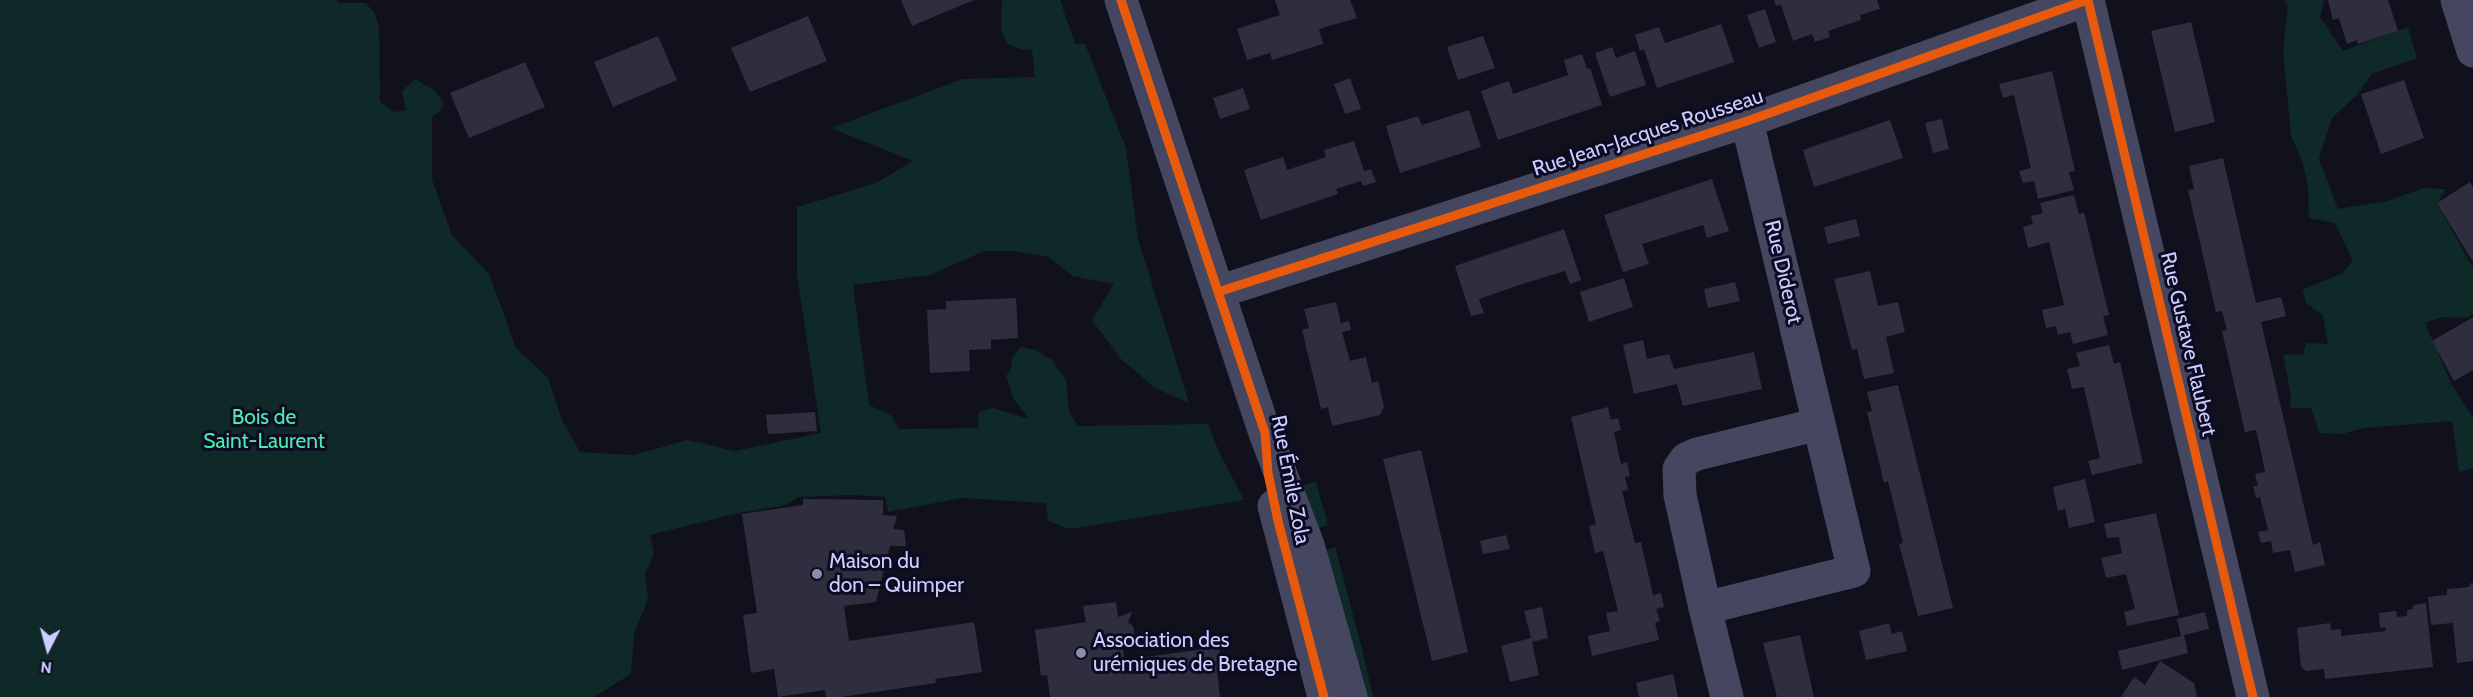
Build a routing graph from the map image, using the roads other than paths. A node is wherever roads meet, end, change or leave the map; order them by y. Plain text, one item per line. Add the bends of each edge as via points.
1 (1121, 0) edge
2 (2088, 0) edge
3 (2457, 0) edge
4 (2473, 51) edge
5 (1747, 121) junction
6 (1218, 292) junction
7 (1819, 424) junction
8 (1265, 433) junction
9 (1706, 608) junction
10 (1324, 697) edge
11 (1351, 697) edge
12 (1727, 697) edge
13 (2253, 697) edge

1 - 6 street, Rue Émile Zola
2 - 5 street, Rue Jean-Jacques Rousseau
2 - 13 street, Rue Gustave Flaubert
3 - 4 street
5 - 6 street, Rue Jean-Jacques Rousseau
5 - 7 street, Rue Diderot
6 - 8 street, Rue Émile Zola
7 - 9 street via 1697,454 1686,459 1679,469 1680,495
7 - 9 street, Rue Diderot via 1854,571
8 - 10 street, Rue Émile Zola via 1278,520
8 - 11 street, Rue Émile Zola via 1308,545
9 - 12 street

